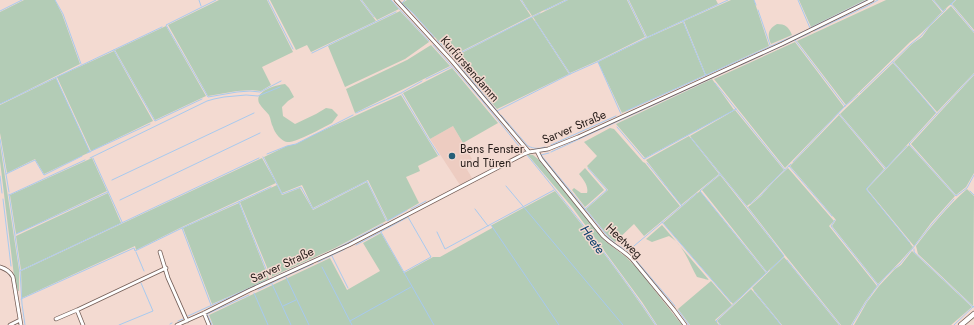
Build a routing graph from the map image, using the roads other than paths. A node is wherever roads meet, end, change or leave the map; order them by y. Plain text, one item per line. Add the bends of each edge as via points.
1 (396, 0) edge
2 (872, 0) edge
3 (537, 151) junction
4 (529, 152) junction
5 (160, 252) dead end
6 (0, 267) edge
7 (166, 268) junction
8 (77, 310) junction
9 (204, 313) junction
10 (974, 314) edge
11 (56, 319) dead end
12 (20, 320) junction
13 (187, 321) junction
14 (10, 325) edge
15 (21, 325) edge
16 (83, 325) edge
17 (177, 325) edge
18 (209, 325) edge
19 (685, 325) edge
20 (961, 325) edge

1 - 4 street, Kurfürstendamm
2 - 3 street, Sarver Straße via 804,34 578,137
3 - 4 street, Sarver Straße
3 - 19 street, Heetweg via 608,242 632,259
4 - 9 street, Sarver Straße via 349,245
5 - 7 street
6 - 12 street via 10,272 13,277
7 - 8 street
7 - 13 street
8 - 11 street
8 - 16 street
9 - 13 street, Sarver Straße
9 - 18 street
10 - 20 main road
12 - 14 street
12 - 15 street
13 - 17 street, Sarver Straße

